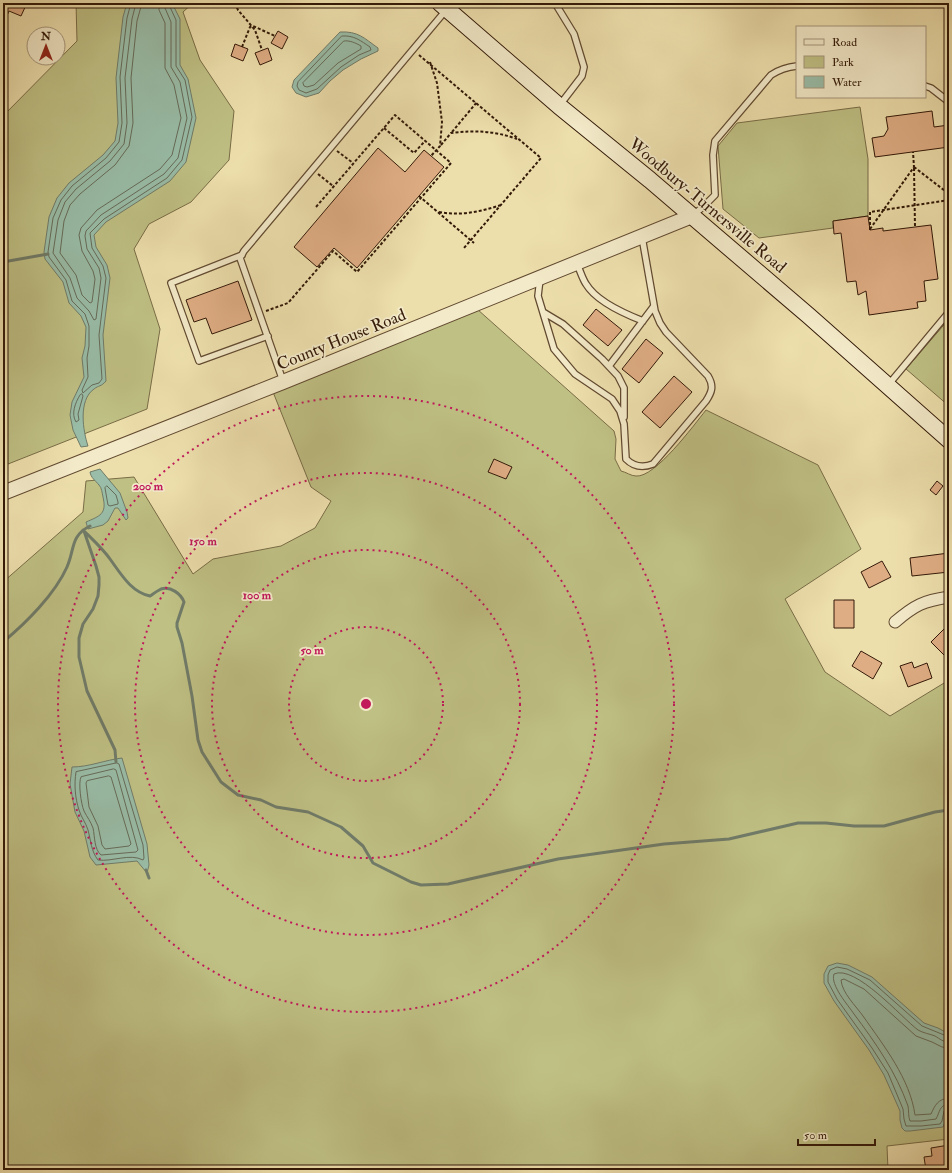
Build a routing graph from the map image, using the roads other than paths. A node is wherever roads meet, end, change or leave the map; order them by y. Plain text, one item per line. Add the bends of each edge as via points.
1 (555, 3) edge
2 (443, 6) edge
3 (796, 66) edge
4 (926, 86) edge
5 (949, 102) edge
6 (559, 106) junction
7 (692, 216) junction
8 (642, 236) junction
9 (242, 255) junction
10 (577, 263) junction
11 (540, 278) junction
12 (654, 306) junction
13 (543, 312) junction
14 (949, 312) edge
15 (643, 321) junction
16 (268, 336) junction
17 (609, 366) junction
18 (284, 382) junction
19 (889, 385) junction
20 (624, 426) junction
21 (949, 440) edge
22 (3, 493) edge
23 (949, 597) edge
24 (895, 622) dead end

1 - 6 lane via 574,34 584,67 582,76
2 - 6 main road, Woodbury-Turnersville Road
2 - 9 lane
3 - 7 lane via 786,67 771,76 715,141 714,195
4 - 5 lane
6 - 7 main road, Woodbury-Turnersville Road
7 - 8 street, County House Road
7 - 19 main road, Woodbury-Turnersville Road
8 - 10 street, County House Road
8 - 12 lane
9 - 16 lane via 240,258
9 - 16 lane via 171,283 200,361
10 - 11 street, County House Road
10 - 15 lane via 586,285 600,299
11 - 13 lane via 538,296
11 - 18 street, County House Road
12 - 15 lane
12 - 20 lane via 666,332 708,376 712,383 711,394 653,464 647,467 630,463 626,459
13 - 17 lane via 563,324
13 - 20 lane via 554,349 575,374 612,399 620,412
14 - 19 lane
15 - 17 lane
16 - 18 lane
17 - 20 lane via 624,388
18 - 22 street, County House Road
19 - 21 main road, Woodbury-Turnersville Road
23 - 24 street via 916,605

